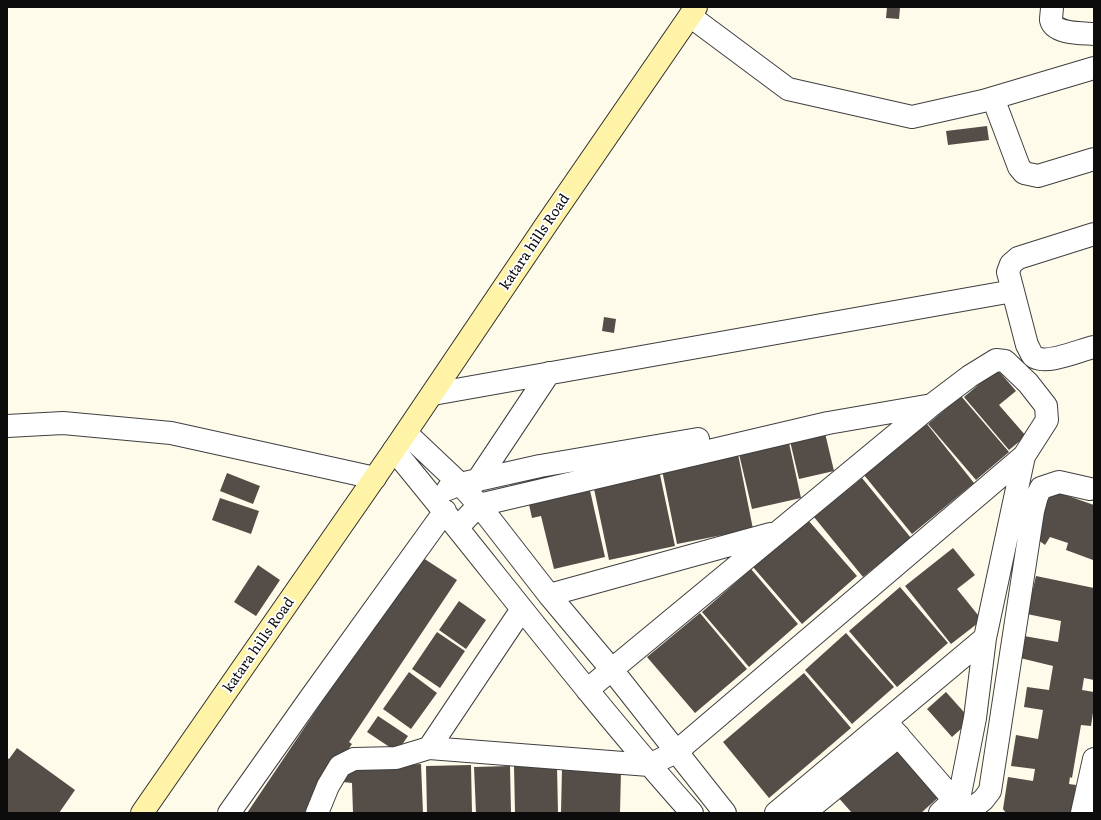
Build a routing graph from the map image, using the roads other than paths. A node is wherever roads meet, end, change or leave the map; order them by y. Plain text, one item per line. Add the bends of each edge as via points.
1 (1052, 7) edge
2 (693, 11) edge
3 (1094, 34) edge
4 (1094, 68) edge
5 (993, 98) junction
6 (1094, 159) edge
7 (1094, 234) edge
8 (1013, 291) junction
9 (1087, 353) edge
10 (549, 373) junction
11 (433, 394) junction
12 (933, 404) junction
13 (7, 426) edge
14 (698, 439) dead end
15 (400, 442) junction
16 (1024, 456) junction
17 (375, 478) junction
18 (468, 482) junction
19 (1090, 490) dead end
20 (479, 505) junction
21 (445, 512) junction
22 (778, 532) junction
23 (549, 595) junction
24 (522, 609) junction
25 (985, 638) junction
26 (612, 670) junction
27 (587, 690) junction
28 (892, 729) junction
29 (429, 748) junction
30 (676, 752) junction
31 (1094, 758) edge
32 (649, 765) junction
33 (954, 809) edge
34 (142, 813) edge
35 (229, 813) edge
36 (317, 813) edge
37 (692, 813) edge
38 (725, 813) edge
39 (776, 813) edge
40 (804, 813) edge
41 (1082, 813) edge

1 - 3 street via 1051,20 1055,27 1060,30
2 - 5 street via 788,89 912,117
2 - 11 main road, katara hills Road
4 - 5 street
5 - 6 street via 1019,167 1024,172 1038,176
7 - 8 street via 1018,258 1011,264 1008,272
8 - 9 street via 1027,345 1033,356 1049,360
8 - 10 street
10 - 11 street
10 - 18 street
11 - 15 main road, katara hills Road
12 - 16 street via 996,360 1005,360 1046,406 1047,420
12 - 20 street via 828,422
12 - 22 street
13 - 17 street via 63,423 171,433
14 - 18 street via 540,466
15 - 17 main road, katara hills Road
15 - 18 street
15 - 21 street
16 - 25 street
16 - 30 street
17 - 34 main road, katara hills Road
18 - 20 street
18 - 21 street
19 - 33 street via 1060,482 1041,488 1037,496 990,790 983,800
20 - 21 street
20 - 23 street
21 - 24 street
21 - 35 street
22 - 23 street
22 - 26 street
23 - 26 street
24 - 27 street
24 - 29 street
25 - 28 street
25 - 33 street via 974,718 960,794
26 - 27 street
26 - 30 street
27 - 32 street
28 - 33 street
28 - 39 street
28 - 40 street
29 - 32 street
29 - 36 street via 396,758 354,759 340,766
30 - 32 street
30 - 38 street
31 - 41 street
32 - 37 street

